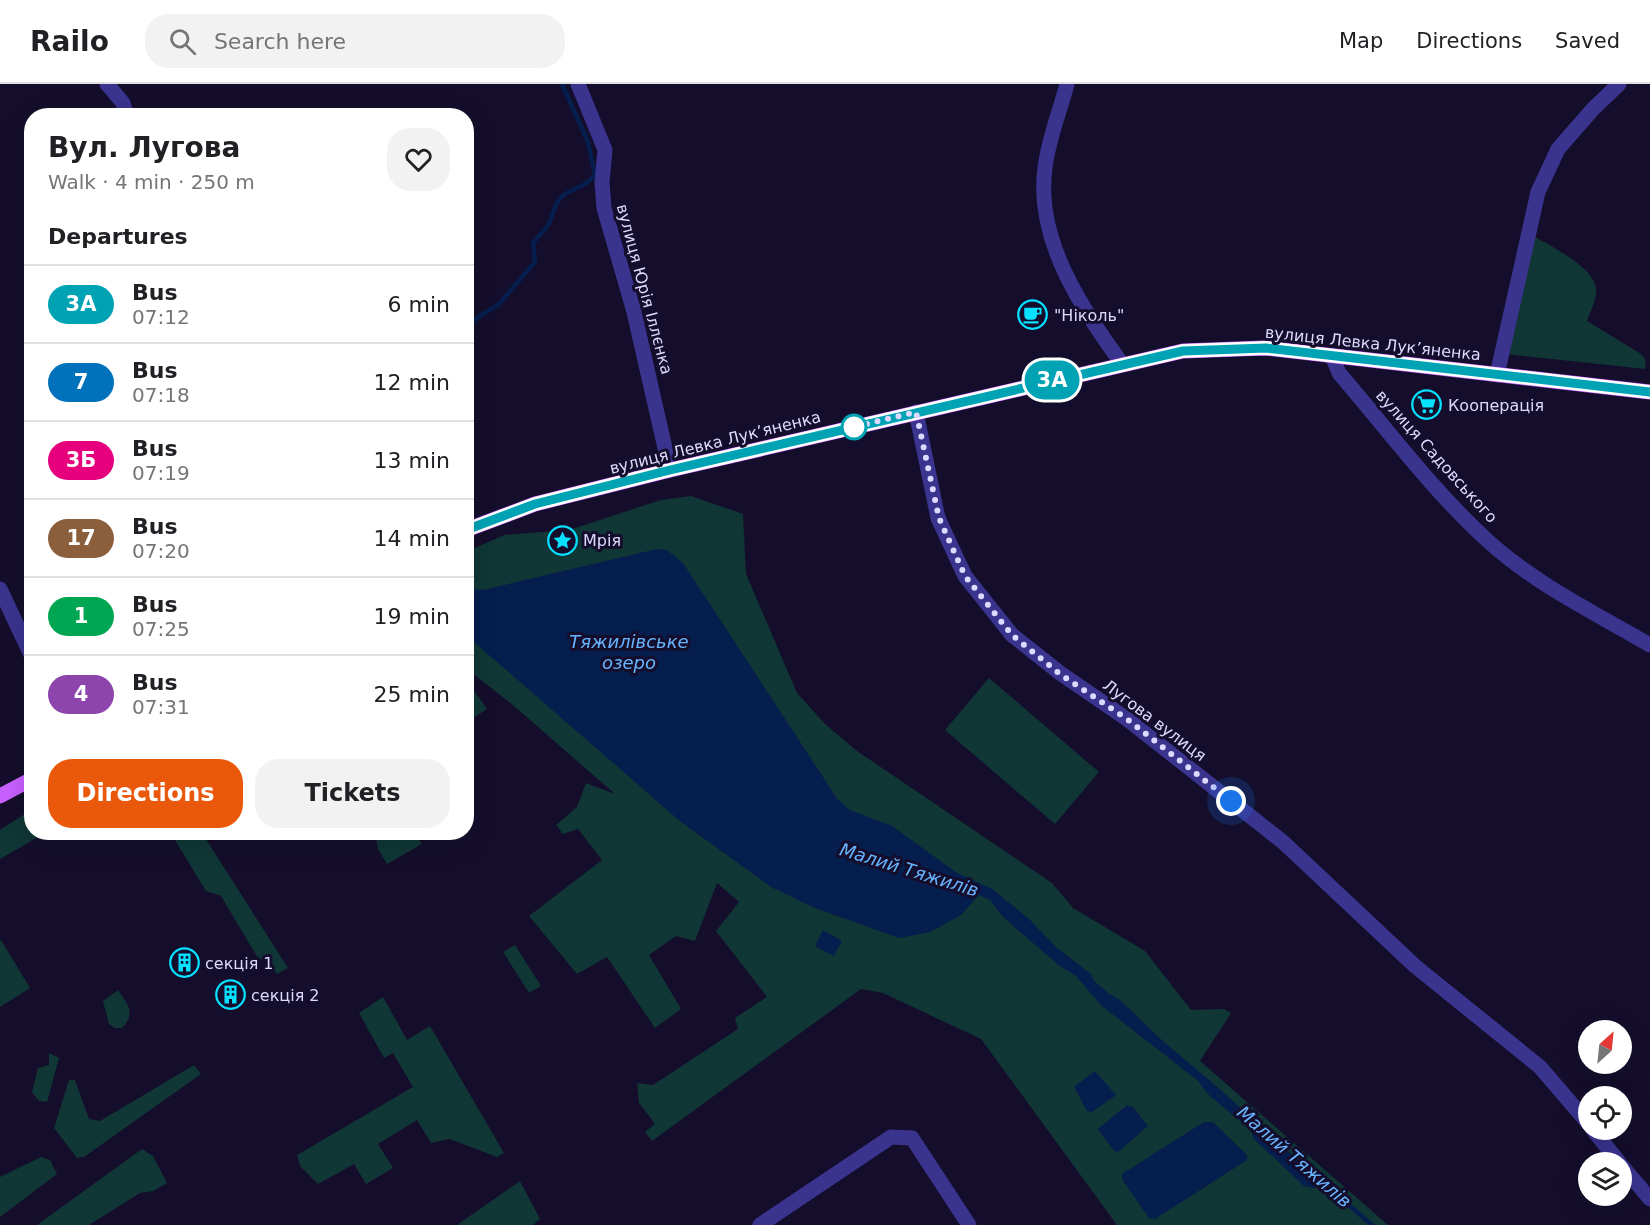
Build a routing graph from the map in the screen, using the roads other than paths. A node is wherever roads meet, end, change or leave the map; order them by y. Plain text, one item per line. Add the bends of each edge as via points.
1 (107, 84) edge
2 (578, 84) edge
3 (1067, 84) edge
4 (1619, 84) edge
5 (125, 108) edge
6 (1332, 356) junction
7 (1122, 364) junction
8 (1497, 375) junction
9 (1650, 392) edge
10 (916, 412) junction
11 (670, 470) junction
12 (474, 527) edge
13 (0, 589) edge
14 (24, 640) edge
15 (1650, 645) edge
16 (24, 783) edge
17 (0, 796) edge
18 (1578, 1111) edge
19 (1601, 1140) edge
20 (1610, 1152) edge
21 (1632, 1178) edge
22 (1650, 1199) edge
23 (760, 1225) edge
24 (969, 1225) edge

1 - 5 street
2 - 11 street, вулиця Юрія Іллєнка via 605,150 604,208 634,312
3 - 7 street via 1045,168 1047,215 1057,256 1089,318
4 - 8 street via 1558,149 1538,192
6 - 7 main road, вулиця Левка Лукʼяненка via 1266,348 1211,348
6 - 8 main road, вулиця Левка Лукʼяненка
6 - 15 street, вулиця Садовського via 1339,373 1489,542 1539,579
7 - 10 main road, вулиця Левка Лукʼяненка
8 - 9 main road, вулиця Левка Лукʼяненка
10 - 11 main road, вулиця Левка Лукʼяненка
10 - 18 street, Лугова вулиця via 939,518 965,576 1012,635 1060,674 1127,719 1283,842 1415,966 1540,1067
11 - 12 main road, вулиця Левка Лукʼяненка via 535,504
13 - 14 street
16 - 17 main road
19 - 20 street
21 - 22 street
23 - 24 street via 891,1137 912,1138

